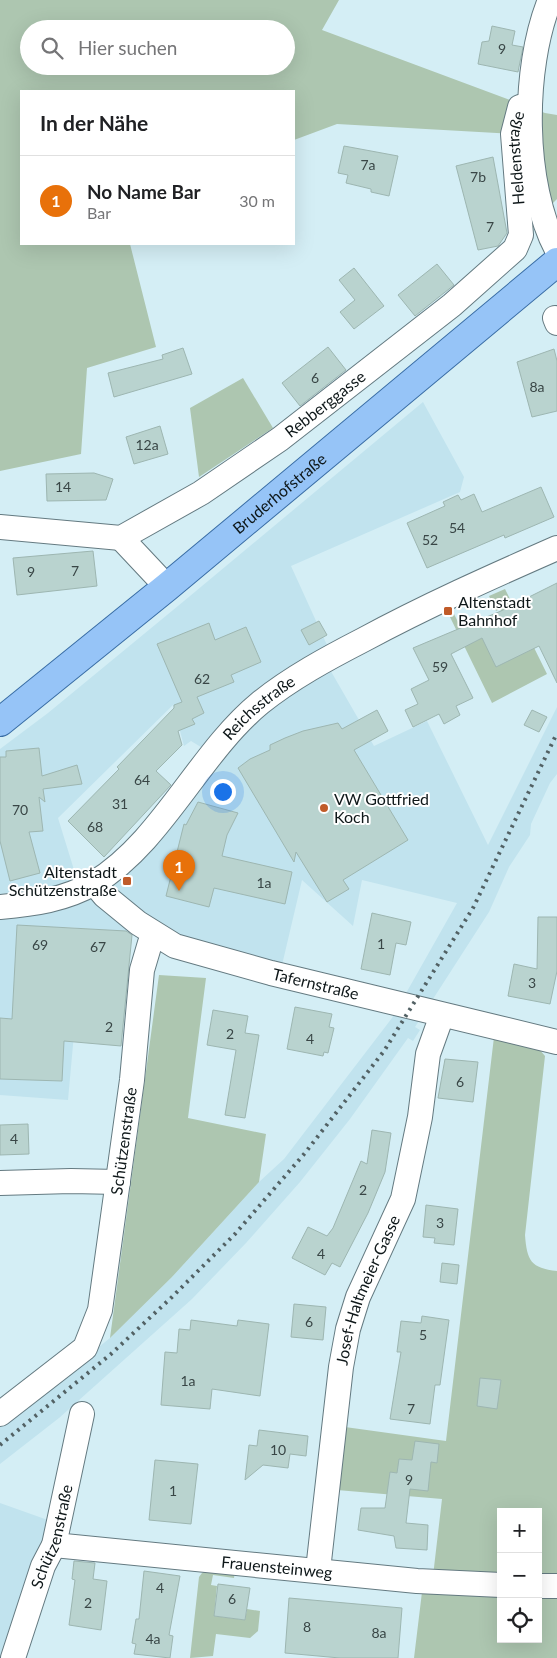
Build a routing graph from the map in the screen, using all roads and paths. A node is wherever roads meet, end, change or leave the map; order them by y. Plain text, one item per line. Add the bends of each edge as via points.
1 (550, 0) edge
2 (530, 104) junction
3 (515, 249) joint
4 (557, 250) edge
5 (557, 262) edge
6 (0, 527) edge
7 (122, 538) junction
8 (557, 548) edge
9 (167, 587) junction
10 (0, 722) edge
11 (94, 883) junction
12 (0, 907) edge
13 (155, 935) junction
14 (442, 1016) junction
15 (557, 1042) edge
16 (118, 1182) junction
17 (0, 1183) edge
18 (0, 1414) edge
19 (82, 1414) dead end
20 (54, 1544) junction
21 (318, 1570) junction
22 (497, 1585) edge
23 (542, 1586) edge
24 (557, 1586) edge
25 (14, 1658) edge

1 - 2 street, Heldenstraße via 535,60
2 - 3 street, Heldenstraße via 520,107 513,134 521,235
2 - 4 street, Heldenstraße via 530,148 535,183 548,234
3 - 7 street, Rebberggasse via 452,304 280,439 201,493
5 - 9 main road, Bruderhofstraße
6 - 7 street
7 - 9 street
8 - 11 street, Reichsstraße via 390,625 332,656 260,703 236,726 128,856
9 - 10 main road, Bruderhofstraße
11 - 12 street, Reichsstraße via 50,900
11 - 13 street, Tafernstraße via 105,896
13 - 14 street, Tafernstraße via 191,951 398,1002
13 - 16 street, Schützenstraße via 142,970
14 - 15 street, Tafernstraße
14 - 21 street, Josef-Haltmeier-Gasse via 428,1054 420,1117 403,1200 358,1297 348,1329
16 - 17 street
16 - 18 street, Schützenstraße via 100,1310 85,1348
19 - 20 street, Schützenstraße
20 - 21 street, Frauensteinweg
20 - 25 street, Schützenstraße via 43,1566
21 - 22 street, Frauensteinweg via 432,1583
23 - 24 street

